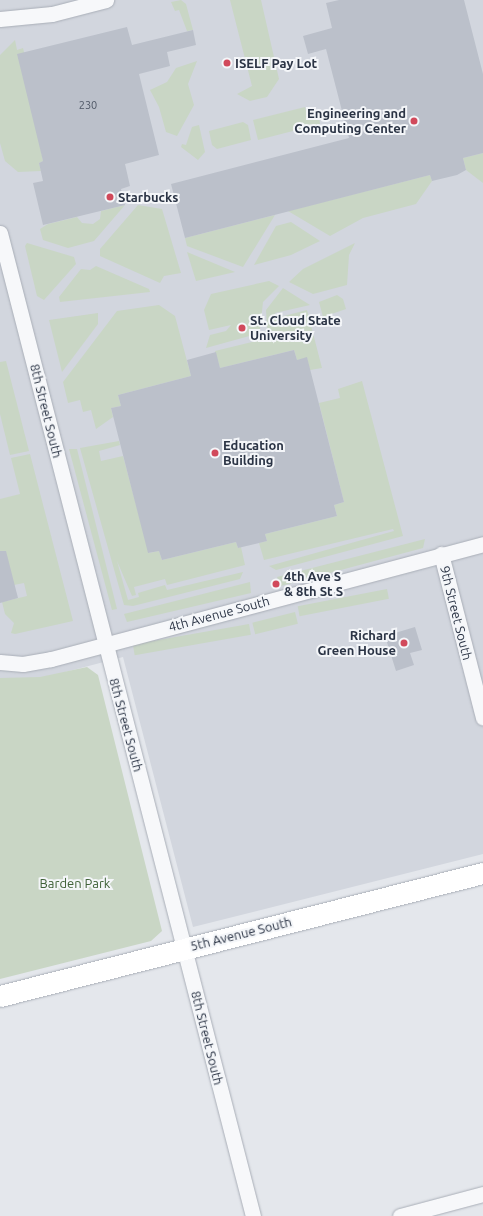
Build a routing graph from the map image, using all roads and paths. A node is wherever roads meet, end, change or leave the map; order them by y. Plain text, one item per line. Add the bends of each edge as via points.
1 (106, 0) edge
2 (0, 20) edge
3 (0, 233) edge
4 (483, 544) edge
5 (441, 554) junction
6 (106, 645) junction
7 (0, 662) edge
8 (483, 718) edge
9 (483, 873) edge
10 (184, 948) junction
11 (0, 996) edge
12 (483, 1194) edge
13 (253, 1216) edge
14 (400, 1216) edge

1 - 2 street via 52,14
3 - 6 street, 8th Street South
4 - 5 street, 4th Avenue South
5 - 6 street, 4th Avenue South
5 - 8 street, 9th Street South
6 - 7 street, 4th Avenue South via 33,663
6 - 10 street, 8th Street South
9 - 10 street, 5th Avenue South
10 - 11 street, 5th Avenue South
10 - 13 street, 8th Street South
12 - 14 street

